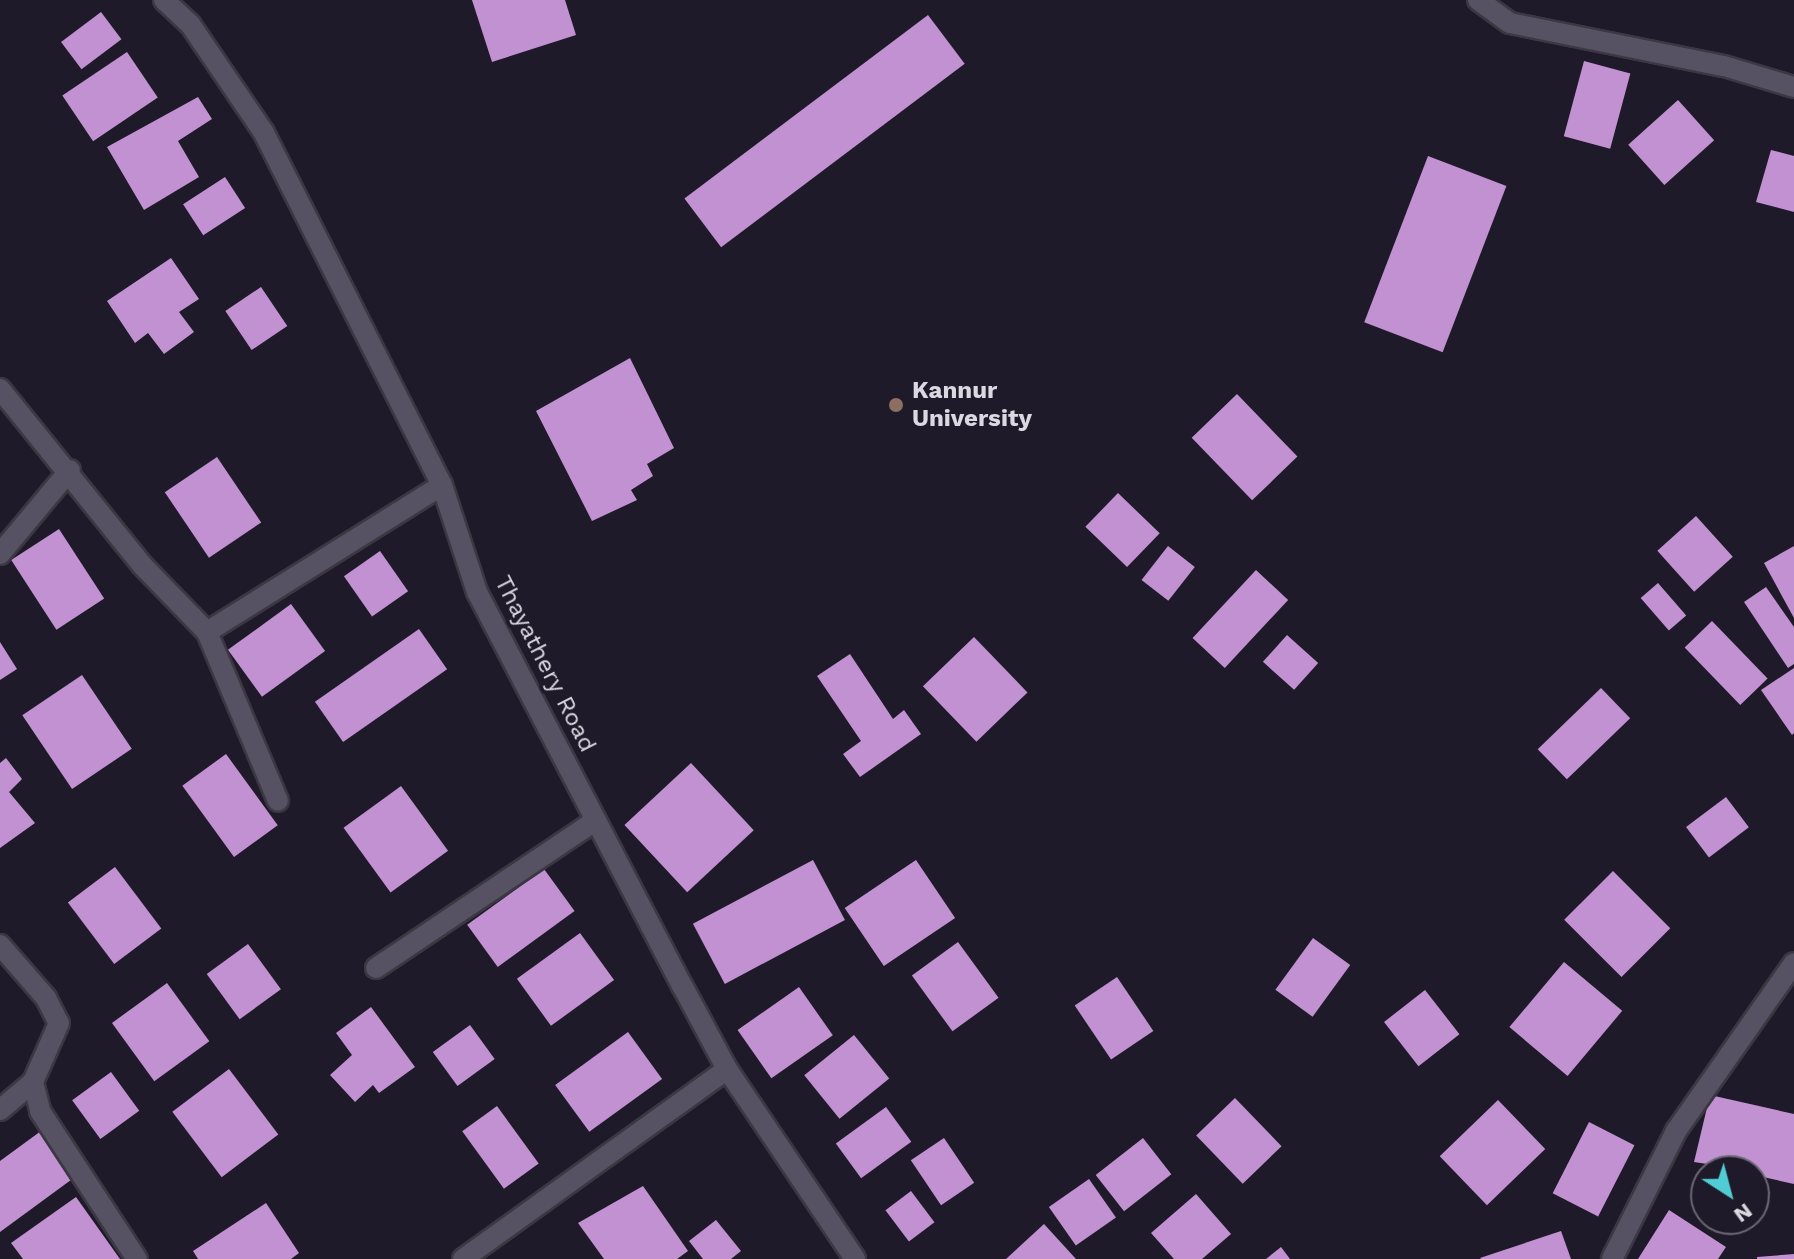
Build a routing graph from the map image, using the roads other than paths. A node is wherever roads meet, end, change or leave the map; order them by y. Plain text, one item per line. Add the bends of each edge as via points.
1 (164, 0) edge
2 (1478, 0) edge
3 (1794, 87) edge
4 (0, 389) edge
5 (70, 470) junction
6 (442, 485) junction
7 (0, 554) edge
8 (207, 632) junction
9 (278, 801) dead end
10 (596, 820) junction
11 (0, 945) edge
12 (1794, 963) edge
13 (376, 968) dead end
14 (727, 1069) junction
15 (33, 1082) junction
16 (0, 1110) edge
17 (137, 1259) edge
18 (463, 1259) edge
19 (855, 1259) edge
20 (1612, 1259) edge

1 - 6 street, Thayathery Road via 190,24 264,133
2 - 3 street via 1510,23 1724,66
4 - 5 street
5 - 7 street
5 - 8 street via 142,565
6 - 8 street
6 - 10 street, Thayathery Road via 477,592
8 - 9 street
10 - 13 street
10 - 14 street, Thayathery Road
11 - 15 street via 46,998 59,1023
12 - 20 street via 1676,1131
14 - 18 street
14 - 19 street, Thayathery Road
15 - 16 street
15 - 17 street via 40,1111

